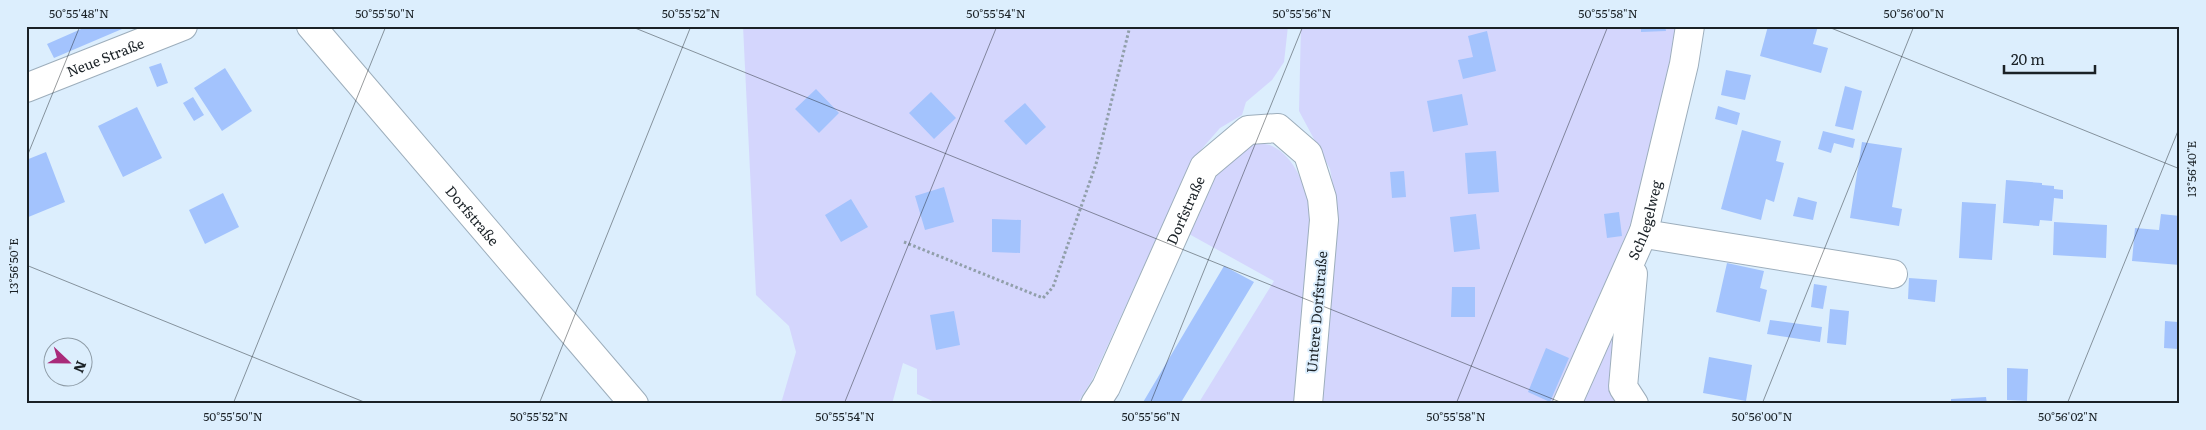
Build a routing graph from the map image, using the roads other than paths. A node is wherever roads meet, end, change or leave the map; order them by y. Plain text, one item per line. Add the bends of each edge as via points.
1 (183, 26) edge
2 (311, 26) edge
3 (1690, 26) edge
4 (26, 88) edge
5 (1324, 220) joint
6 (1644, 231) junction
7 (1630, 264) junction
8 (1892, 274) dead end
9 (634, 404) edge
10 (1095, 404) edge
11 (1308, 404) edge
12 (1567, 404) edge
13 (1634, 404) edge

1 - 4 street, Neue Straße
2 - 9 street, Dorfstraße
3 - 6 street, Schlegelweg
5 - 10 street, Dorfstraße via 1322,198 1308,154 1278,128 1248,130 1204,166 1106,387
5 - 11 street, Untere Dorfstraße
6 - 7 street, Schlegelweg
6 - 8 street via 1651,235
7 - 12 street, Schlegelweg
7 - 13 street via 1634,275 1623,387

